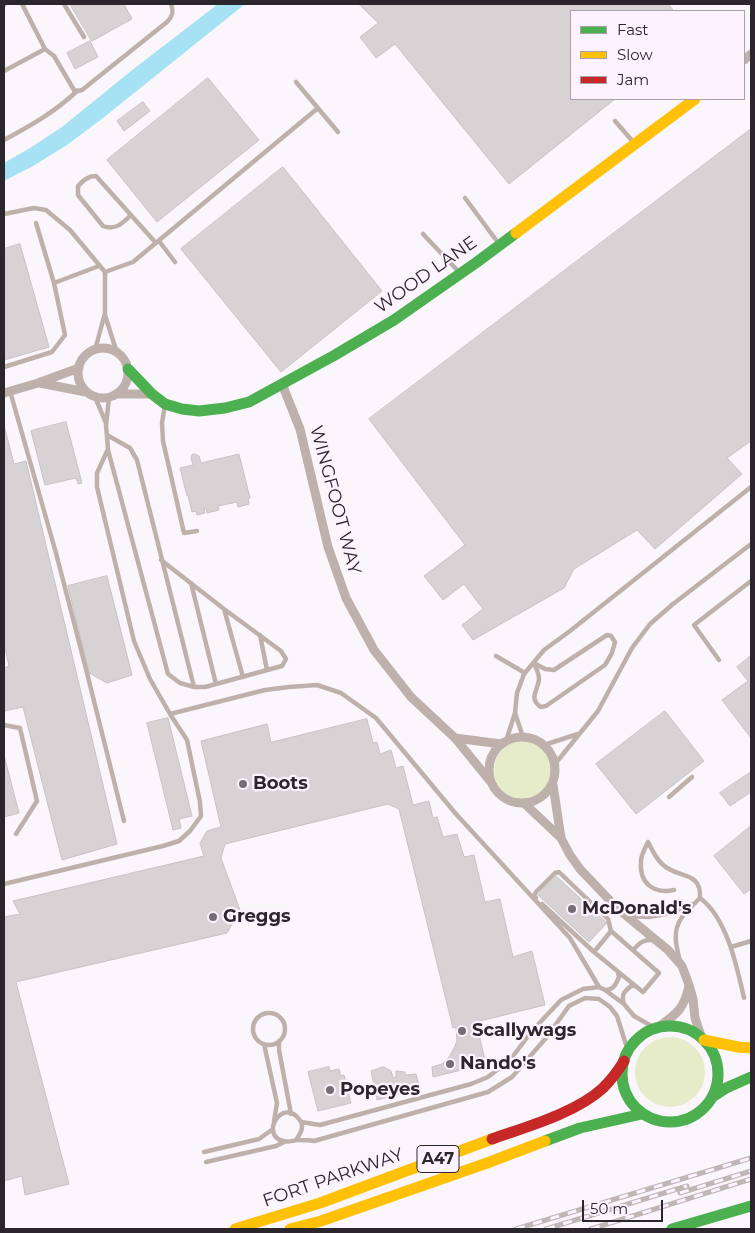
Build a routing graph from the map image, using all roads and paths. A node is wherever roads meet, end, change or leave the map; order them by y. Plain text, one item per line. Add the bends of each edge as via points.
1 (22, 4) edge
2 (64, 4) edge
3 (171, 4) edge
4 (84, 37) dead end
5 (45, 49) junction
6 (4, 71) edge
7 (296, 82) dead end
8 (77, 91) junction
9 (694, 100) edge
10 (318, 108) junction
11 (615, 121) dead end
12 (338, 132) dead end
13 (4, 140) edge
14 (636, 145) junction
15 (465, 198) dead end
16 (4, 214) edge
17 (132, 215) junction
18 (36, 222) dead end
19 (423, 234) dead end
20 (157, 242) junction
21 (500, 245) junction
22 (175, 262) dead end
23 (100, 266) junction
24 (105, 272) junction
25 (460, 274) junction
26 (54, 283) junction
27 (105, 313) junction
28 (95, 350) junction
29 (117, 353) junction
30 (4, 367) edge
31 (79, 368) junction
32 (128, 369) junction
33 (38, 383) junction
34 (282, 384) junction
35 (7, 392) edge
36 (86, 392) junction
37 (152, 394) junction
38 (113, 396) junction
39 (96, 397) junction
40 (165, 404) junction
41 (106, 425) junction
42 (107, 435) junction
43 (108, 450) junction
44 (751, 487) edge
45 (197, 531) dead end
46 (751, 544) edge
47 (161, 560) junction
48 (751, 581) edge
49 (190, 582) junction
50 (224, 609) junction
51 (260, 635) junction
52 (496, 656) dead end
53 (719, 660) dead end
54 (534, 663) junction
55 (267, 670) junction
56 (525, 673) junction
57 (243, 676) junction
58 (216, 684) junction
59 (194, 687) junction
60 (515, 713) junction
61 (170, 714) junction
62 (4, 725) edge
63 (580, 733) junction
64 (523, 737) junction
65 (455, 738) junction
66 (503, 743) junction
67 (544, 744) junction
68 (555, 764) junction
69 (692, 777) dead end
70 (490, 781) junction
71 (552, 785) junction
72 (669, 797) dead end
73 (525, 804) junction
74 (124, 821) dead end
75 (16, 834) dead end
76 (561, 838) junction
77 (4, 884) edge
78 (674, 890) dead end
79 (700, 898) junction
80 (694, 904) junction
81 (628, 916) junction
82 (611, 931) junction
83 (656, 940) junction
84 (751, 941) edge
85 (731, 947) junction
86 (633, 950) junction
87 (594, 952) junction
88 (682, 966) junction
89 (617, 970) junction
90 (689, 984) junction
91 (635, 986) junction
92 (599, 988) junction
93 (605, 990) junction
94 (744, 998) dead end
95 (624, 1004) junction
96 (657, 1027) junction
97 (703, 1038) junction
98 (279, 1041) junction
99 (264, 1044) junction
100 (751, 1048) edge
101 (626, 1056) junction
102 (751, 1076) edge
103 (712, 1098) junction
104 (291, 1114) junction
105 (642, 1114) junction
106 (301, 1122) junction
107 (273, 1127) junction
108 (296, 1140) junction
109 (284, 1142) junction
110 (204, 1152) dead end
111 (206, 1162) dead end
112 (751, 1206) edge
113 (235, 1229) edge
114 (290, 1229) edge
115 (672, 1229) edge

1 - 5 lane
2 - 4 lane
3 - 8 lane via 173,12 167,22
5 - 6 lane
5 - 8 lane via 54,56
7 - 10 lane
8 - 13 lane via 42,119
9 - 14 main road, WOOD LANE
10 - 12 lane
10 - 20 lane
11 - 14 lane
14 - 21 main road, WOOD LANE
15 - 21 lane
16 - 23 lane via 34,208 46,210 70,230
17 - 17 lane via 96,176 85,179 78,186 78,195 103,226 115,228
17 - 20 lane
18 - 26 lane
19 - 25 lane
20 - 22 lane
20 - 24 lane via 133,262
21 - 25 main road, WOOD LANE
23 - 24 lane
23 - 26 lane
24 - 27 lane
25 - 34 main road, WOOD LANE via 394,320
26 - 30 lane via 65,335 52,352
27 - 28 lane
27 - 29 lane
28 - 29 street via 103,348
28 - 31 street via 82,360
29 - 32 street
31 - 33 street
31 - 36 street via 78,377
32 - 37 main road, WOOD LANE
32 - 38 street via 126,384
33 - 35 street
33 - 36 street
34 - 40 main road, WOOD LANE via 249,402 225,408 199,411
34 - 65 street, WINGFOOT WAY via 300,429 328,547 346,598 374,650 411,697
35 - 74 lane via 58,562
36 - 39 street
37 - 38 street
37 - 40 main road, WOOD LANE
38 - 39 street
38 - 41 lane
39 - 41 lane
40 - 45 lane via 163,441 184,533
41 - 42 lane
42 - 43 lane
42 - 47 lane via 130,448 137,460
43 - 59 lane via 168,674 180,683
43 - 61 lane via 98,474 97,487 134,641
44 - 54 lane via 544,650
46 - 63 lane via 650,624 632,648 598,710
47 - 49 lane
47 - 59 lane
48 - 53 lane via 694,625
49 - 50 lane
49 - 58 lane
50 - 51 lane
50 - 57 lane
51 - 55 lane
51 - 55 lane via 286,659 282,666
52 - 56 lane
54 - 54 lane via 539,678 534,699 536,704 544,707 605,665 615,642 612,636 607,635 554,670
54 - 56 lane
55 - 57 lane
56 - 60 lane via 517,693
57 - 58 lane
58 - 59 lane
60 - 64 lane
60 - 66 lane
61 - 77 lane via 187,740 200,802 201,816 190,831 179,841 162,846
61 - 92 lane via 273,689 317,685 341,693 376,718 456,814 570,938
62 - 75 lane via 20,728 36,801
63 - 67 lane
63 - 68 lane
64 - 66 street
64 - 67 street
65 - 66 street
65 - 70 street, WINGFOOT WAY
66 - 70 street via 490,761
67 - 68 street
68 - 71 street via 556,775
69 - 72 lane
70 - 73 street via 504,798
71 - 73 street via 541,798
71 - 76 street
73 - 76 street
76 - 81 street via 580,869
78 - 79 lane via 655,890 642,876 640,860 648,842 668,869 697,882
79 - 80 lane
79 - 85 lane via 714,912
80 - 81 lane via 666,914
80 - 88 lane via 681,918 676,933
81 - 83 street
82 - 86 lane
82 - 87 lane
82 - 87 lane via 608,919 559,872 536,892 537,900
83 - 86 lane via 640,942
83 - 88 street
84 - 85 lane
85 - 94 lane
86 - 91 lane via 659,973 643,992
87 - 89 lane
88 - 90 street
89 - 91 lane
89 - 93 lane via 620,977 614,988
90 - 96 street via 676,1014
90 - 97 street via 696,1025
91 - 95 lane via 623,994
92 - 93 lane
92 - 106 lane via 583,989 561,1000 510,1060 488,1077 320,1125
93 - 95 lane
95 - 96 lane via 634,1016
96 - 97 main road via 676,1026 692,1030
96 - 101 main road, FORT PARKWAY via 644,1034
97 - 100 main road via 738,1048
97 - 103 main road via 713,1051 718,1070
98 - 99 lane
98 - 99 lane via 284,1033 284,1024 278,1016 266,1014 260,1016 253,1027 256,1038
98 - 104 lane
99 - 107 lane via 277,1103
101 - 105 main road via 624,1087
101 - 108 lane via 617,1016 610,1006 585,998 568,1006 546,1038 512,1077 488,1092 314,1141
101 - 113 main road, FORT PARKWAY / A47 via 615,1077 596,1096 565,1112 320,1203
102 - 103 main road
103 - 105 main road via 700,1112 679,1121 664,1122
104 - 106 lane
104 - 107 lane via 281,1114
105 - 114 main road, FORT PARKWAY / A47 via 580,1128 399,1194
106 - 108 lane via 302,1131
107 - 109 lane via 276,1136
107 - 110 lane via 259,1139
108 - 109 lane
109 - 111 lane
112 - 115 main road

